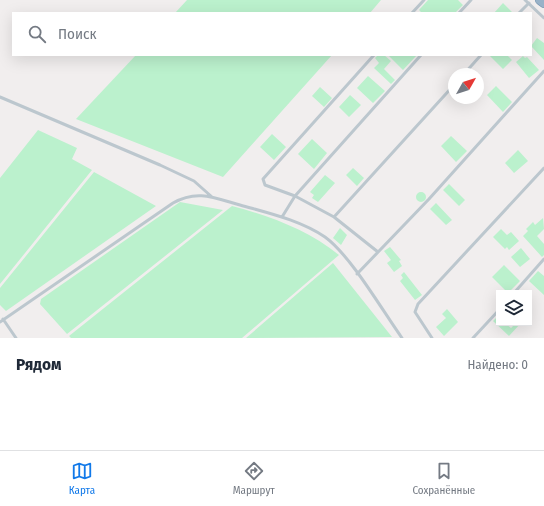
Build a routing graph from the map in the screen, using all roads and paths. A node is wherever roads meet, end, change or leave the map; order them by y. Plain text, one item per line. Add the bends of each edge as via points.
1 (424, 0) edge
2 (471, 0) edge
3 (525, 0) edge
4 (540, 0) edge
5 (529, 3) junction
6 (544, 4) edge
7 (413, 12) edge
8 (460, 12) edge
9 (520, 12) edge
10 (544, 18) edge
11 (373, 56) edge
12 (420, 56) edge
13 (480, 56) edge
14 (469, 68) edge
15 (544, 71) edge
16 (448, 92) edge
17 (0, 97) edge
18 (544, 168) edge
19 (295, 196) junction
20 (212, 197) junction
21 (282, 217) junction
22 (334, 217) junction
23 (378, 252) junction
24 (544, 259) edge
25 (358, 274) junction
26 (517, 290) edge
27 (496, 313) edge
28 (2, 321) edge
29 (16, 338) edge
30 (402, 338) edge
31 (432, 338) edge
32 (473, 338) edge

1 - 7 lane
2 - 8 lane
3 - 5 lane
4 - 6 highway
5 - 9 lane
5 - 10 lane
11 - 19 lane via 263,179 265,185
12 - 19 lane
13 - 14 lane
15 - 23 lane
16 - 22 lane
17 - 20 lane via 172,170 194,181
18 - 31 lane via 418,304 416,317
19 - 21 lane
19 - 22 lane
20 - 21 lane
20 - 28 lane via 189,195 173,203
21 - 25 lane via 325,237
22 - 23 lane
23 - 25 lane
24 - 26 lane
25 - 30 lane
27 - 32 lane
28 - 29 lane

